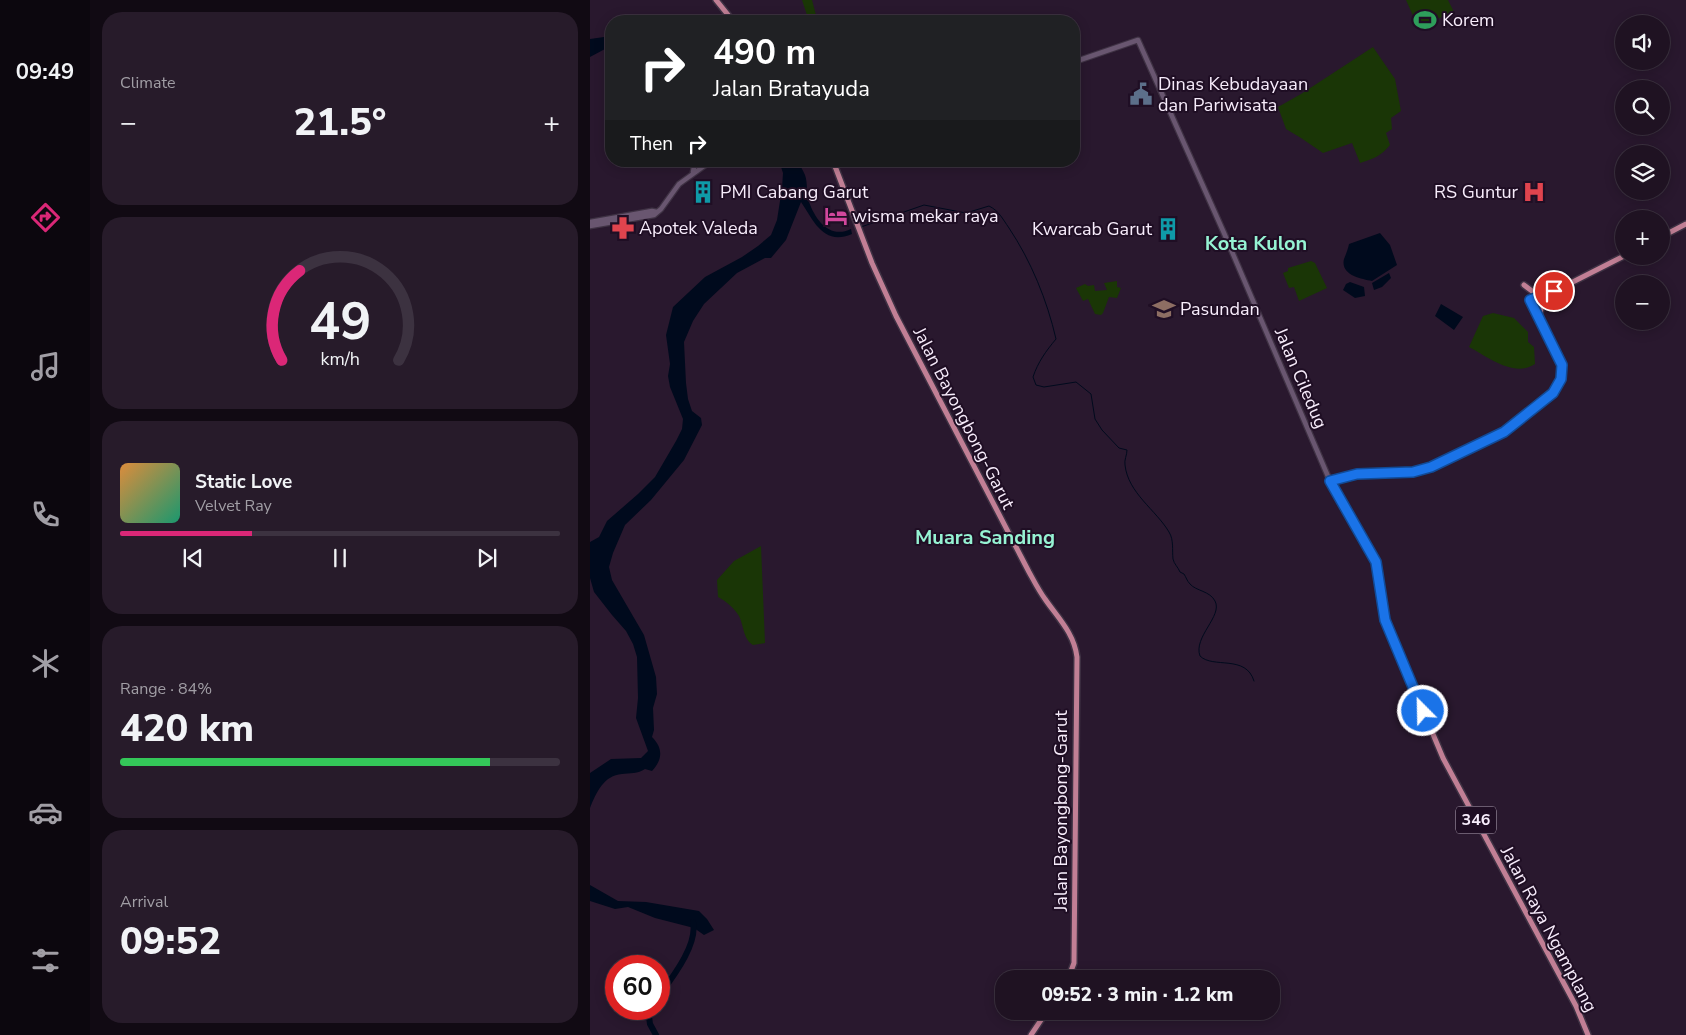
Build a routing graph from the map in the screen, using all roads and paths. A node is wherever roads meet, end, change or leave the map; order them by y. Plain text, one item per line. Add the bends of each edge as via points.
1 (716, 0) edge
2 (728, 15) edge
3 (1080, 60) edge
4 (694, 167) edge
5 (701, 167) edge
6 (835, 167) edge
7 (693, 172) junction
8 (657, 212) junction
9 (590, 222) edge
10 (1686, 224) edge
11 (590, 226) edge
12 (1670, 232) edge
13 (1615, 260) edge
14 (1524, 284) dead end
15 (1544, 297) junction
16 (1533, 306) junction
17 (1538, 317) junction
18 (1330, 481) junction
19 (1071, 970) edge
20 (1040, 1020) edge
21 (1031, 1035) edge
22 (1588, 1035) edge

1 - 2 main road
3 - 18 main road, Jalan Ciledug via 1138,40
4 - 7 main road
5 - 7 main road
6 - 19 main road, Jalan Bayongbong-Garut via 872,264 896,316 1029,572 1075,647 1074,963
7 - 8 main road
8 - 9 main road
8 - 11 main road
10 - 12 main road
13 - 15 main road
14 - 15 main road
15 - 16 main road
15 - 16 main road via 1530,300
15 - 17 main road
16 - 17 main road
17 - 18 main road via 1561,362 1561,379 1553,393 1507,430 1431,467 1413,472 1357,474
18 - 22 main road, Jalan Raya Ngamplang / 346 via 1376,562 1388,629 1443,758
20 - 21 main road

